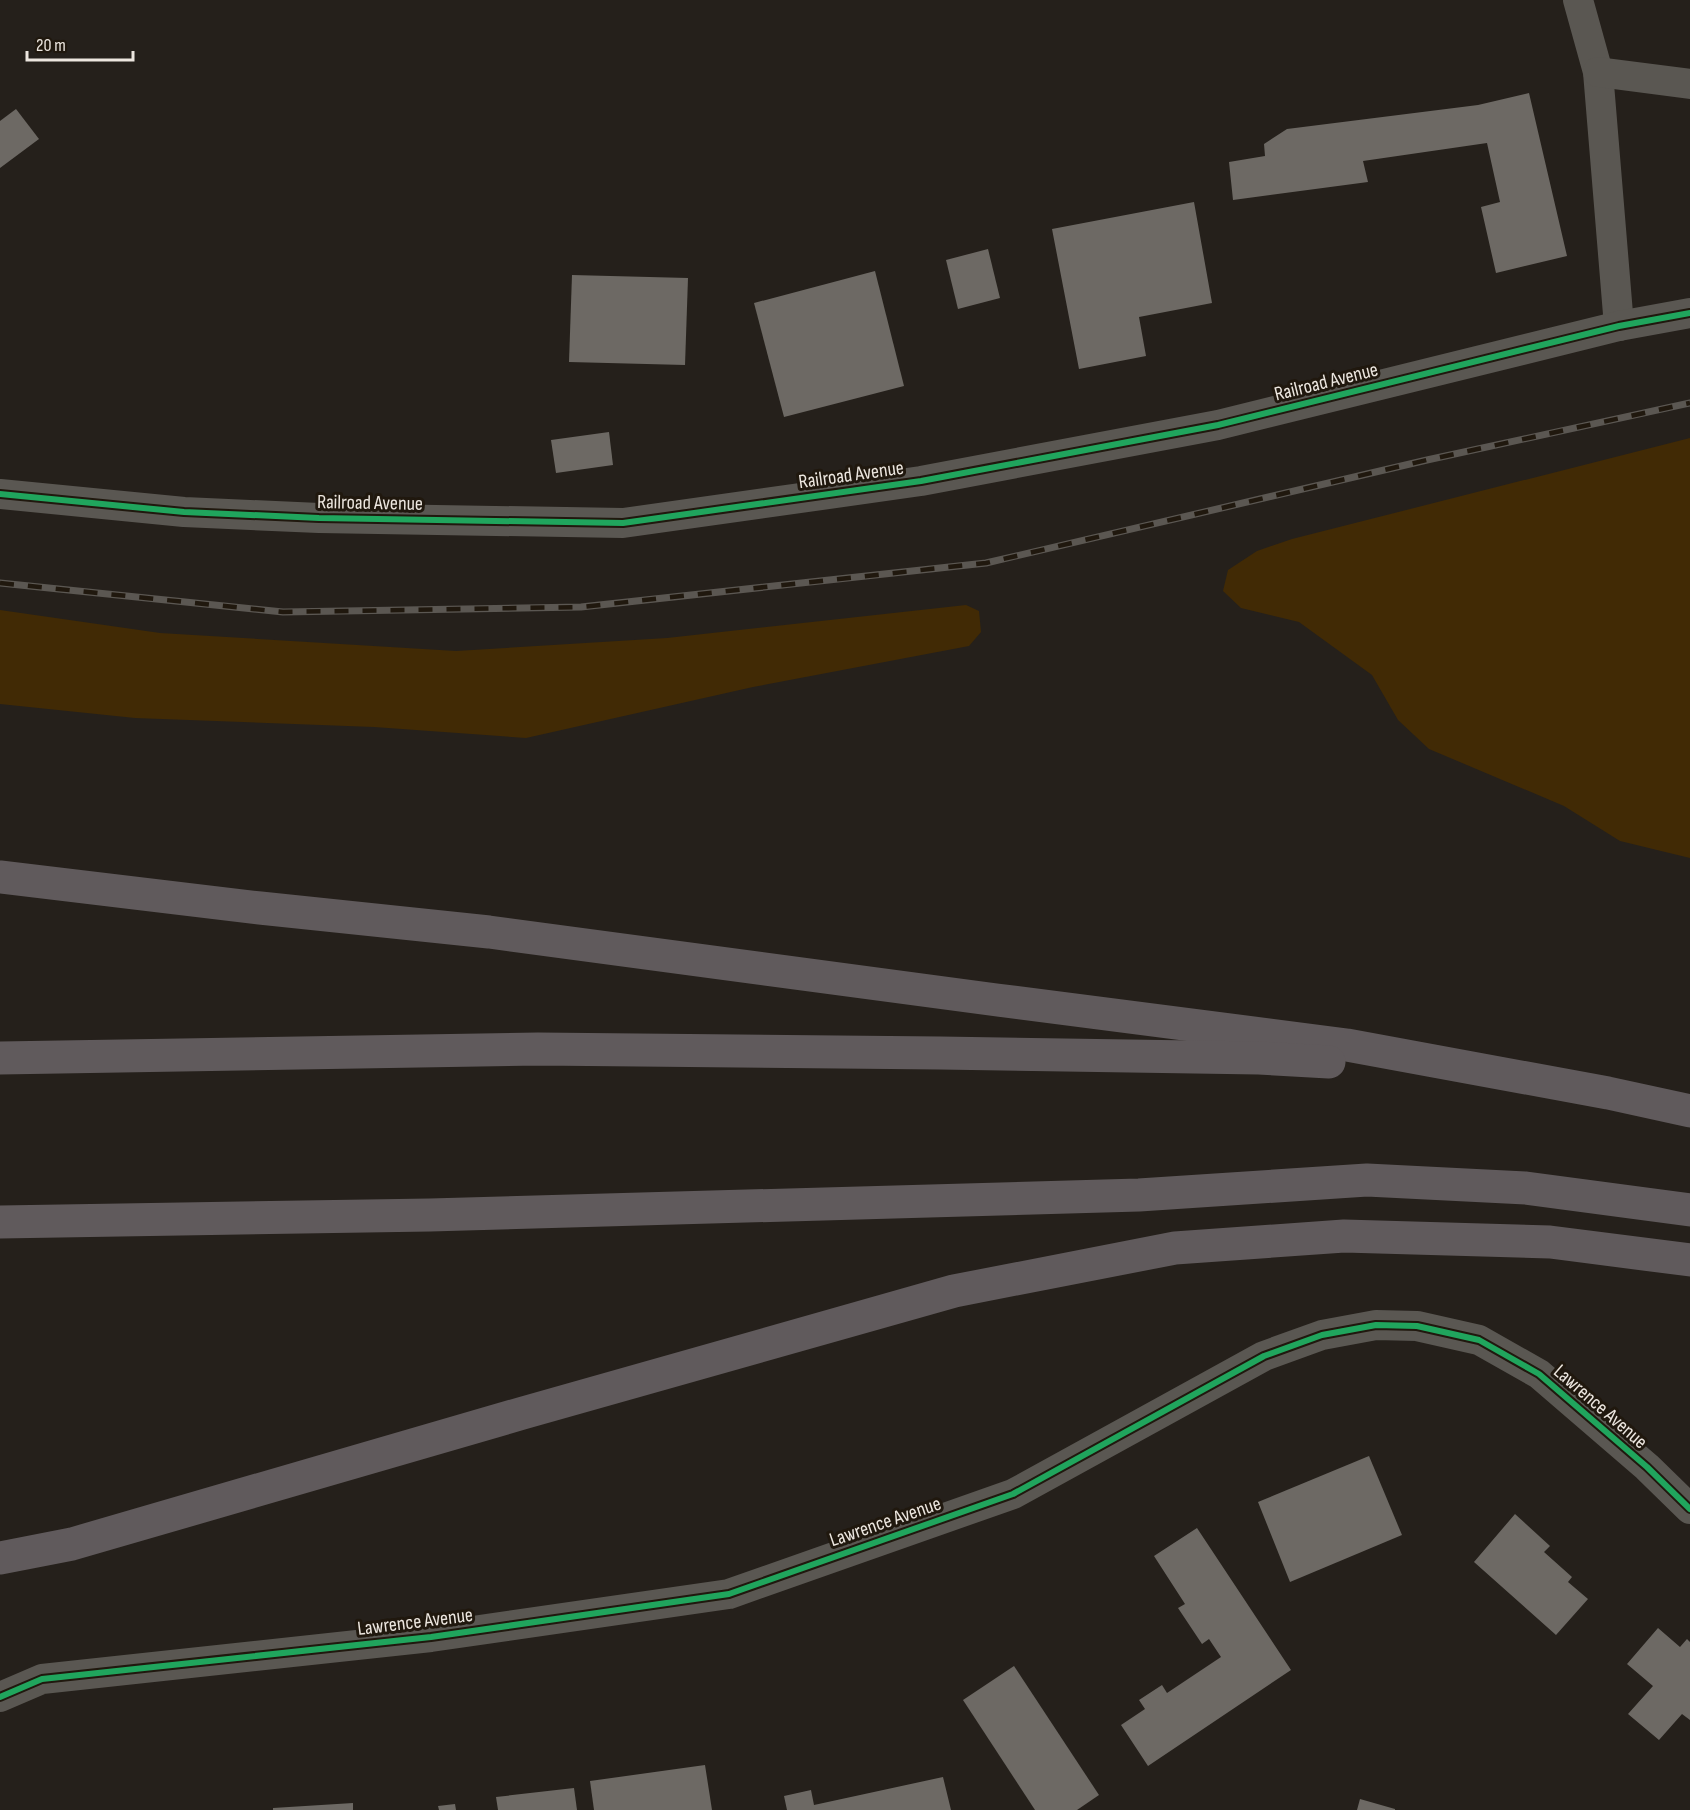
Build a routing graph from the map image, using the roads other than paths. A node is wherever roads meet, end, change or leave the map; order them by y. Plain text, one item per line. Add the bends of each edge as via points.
1 (1578, 0) edge
2 (1598, 72) junction
3 (1690, 84) edge
4 (1690, 313) edge
5 (1619, 326) junction
6 (3, 492) edge
7 (0, 877) edge
8 (0, 1058) edge
9 (1608, 1093) junction
10 (1690, 1112) edge
11 (1690, 1210) edge
12 (0, 1222) edge
13 (1690, 1260) edge
14 (1690, 1509) edge
15 (72, 1544) junction
16 (0, 1558) edge
17 (0, 1573) edge
18 (0, 1697) edge

1 - 2 street
2 - 3 street
2 - 5 street
4 - 5 street, Railroad Avenue
5 - 6 street, Railroad Avenue via 1218,425 921,481 623,523 184,512
7 - 9 main road via 489,932 1347,1045
8 - 9 main road via 538,1049 1259,1058 1417,1067
9 - 10 main road
11 - 12 main road via 1526,1188 1367,1180 1138,1195 430,1215
13 - 15 main road via 1550,1242 1344,1236 1176,1248 954,1291
14 - 18 street, Lawrence Avenue via 1539,1374 1479,1340 1417,1326 1376,1325 1322,1335 1264,1356 1013,1494 729,1594 431,1637 42,1678
15 - 16 main road
15 - 17 main road

